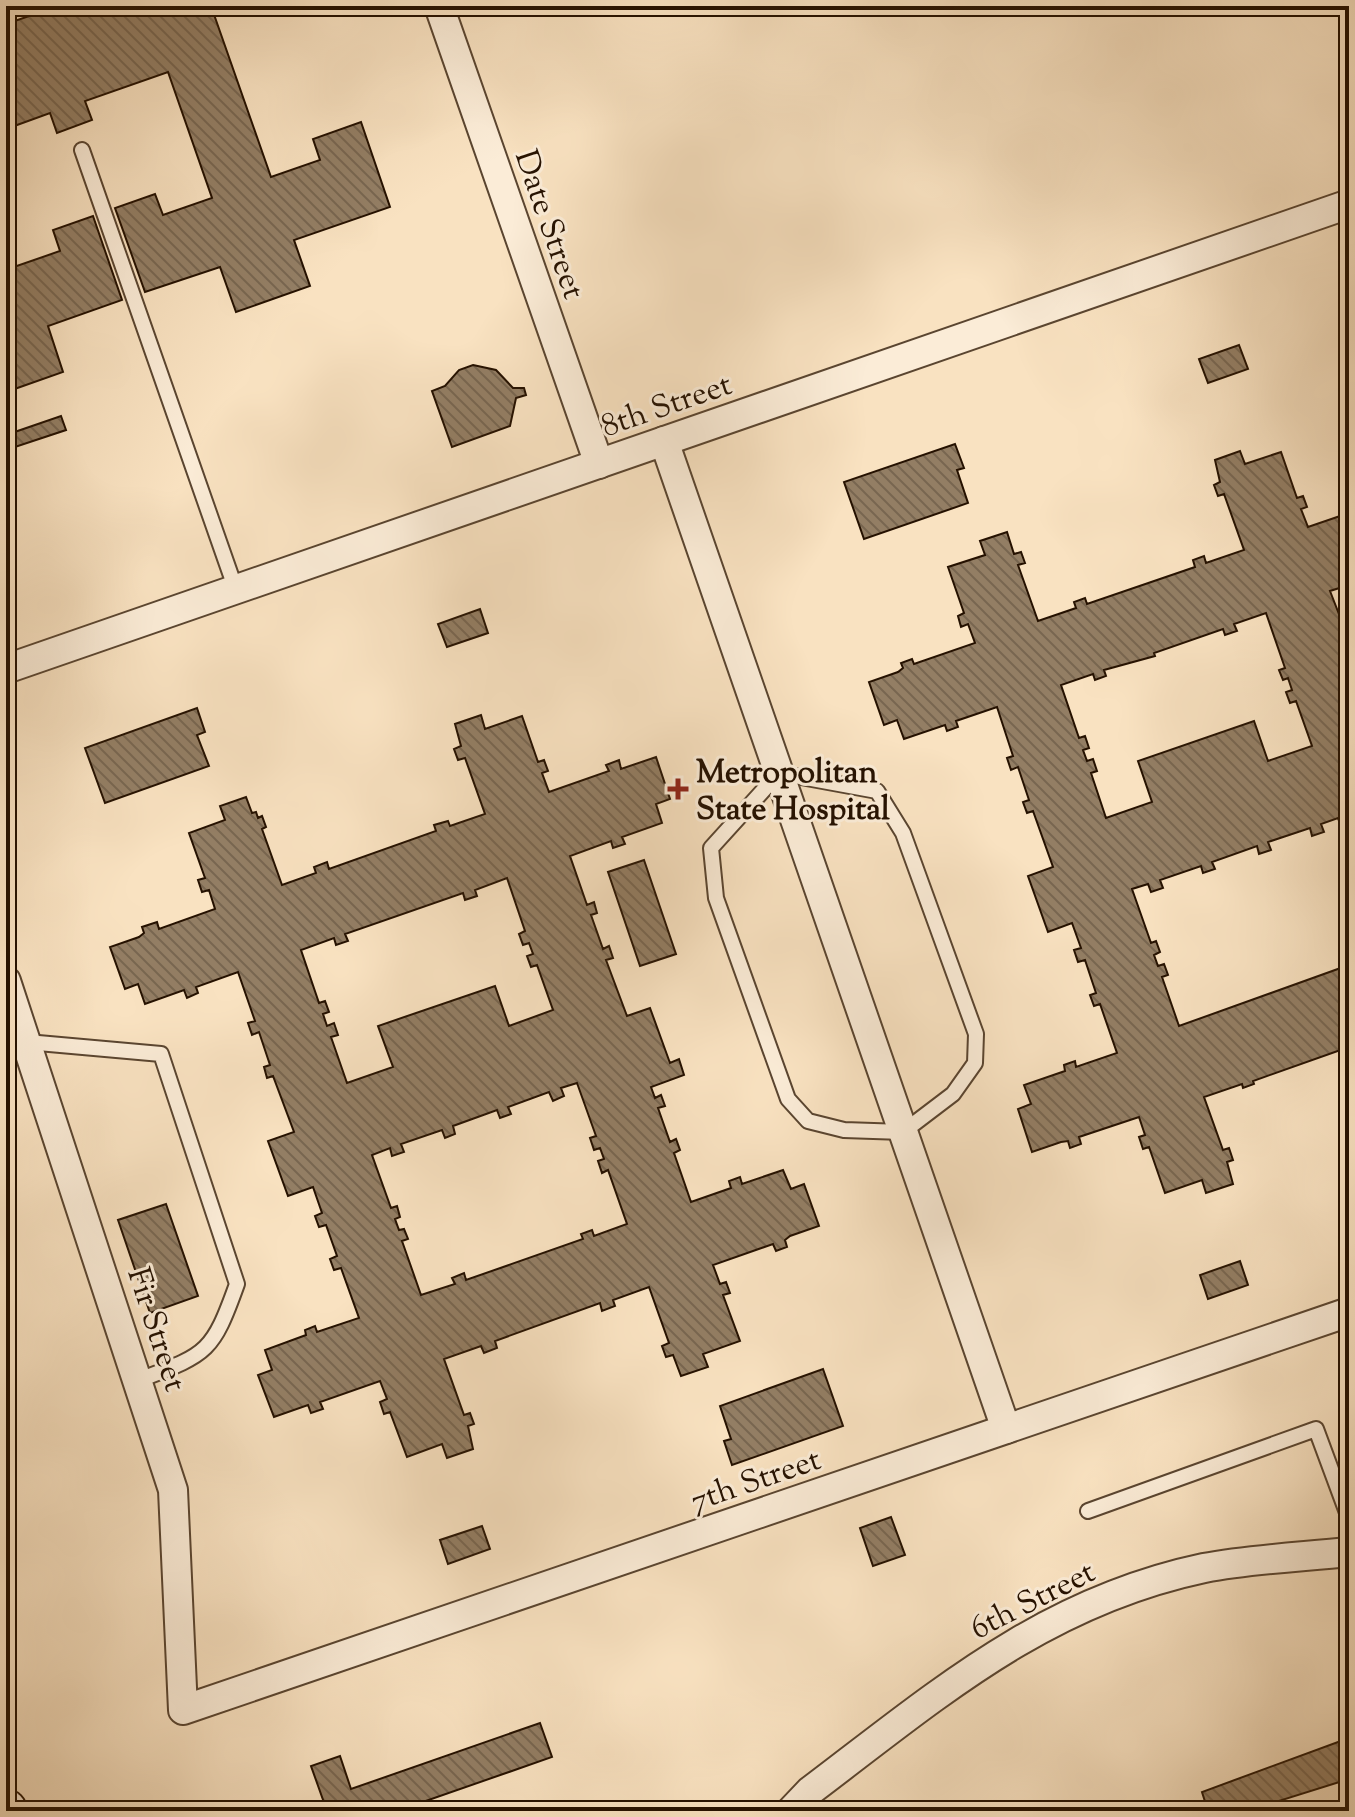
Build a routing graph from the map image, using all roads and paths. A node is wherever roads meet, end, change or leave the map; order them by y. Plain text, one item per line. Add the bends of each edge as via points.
1 (439, 6) edge
2 (82, 150) dead end
3 (1349, 204) edge
4 (664, 441) junction
5 (599, 464) junction
6 (236, 590) junction
7 (6, 669) edge
8 (779, 773) junction
9 (6, 981) edge
10 (27, 1042) junction
11 (903, 1132) junction
12 (1349, 1312) edge
13 (139, 1380) junction
14 (1006, 1429) junction
15 (1088, 1511) dead end
16 (1349, 1518) edge
17 (1349, 1552) edge
18 (183, 1710) joint
19 (791, 1811) edge

1 - 5 street, Date Street
2 - 6 lane
3 - 4 street, 8th Street
4 - 5 street, 8th Street
4 - 8 street
5 - 6 street, 8th Street
6 - 7 street, 8th Street
8 - 11 street
8 - 11 lane via 711,848 716,898 788,1099 808,1121 844,1130
8 - 11 lane via 877,791 903,833 976,1034 975,1063 953,1094
9 - 10 street, Fir Street
10 - 13 street, Fir Street
10 - 13 lane via 161,1054 237,1284 212,1343 190,1360
11 - 14 street
12 - 14 street, 7th Street
13 - 18 street, Fir Street via 173,1490
14 - 18 street, 7th Street
15 - 16 lane via 1316,1429
17 - 19 street, 6th Street via 1206,1568 1139,1585 1074,1610 977,1664

